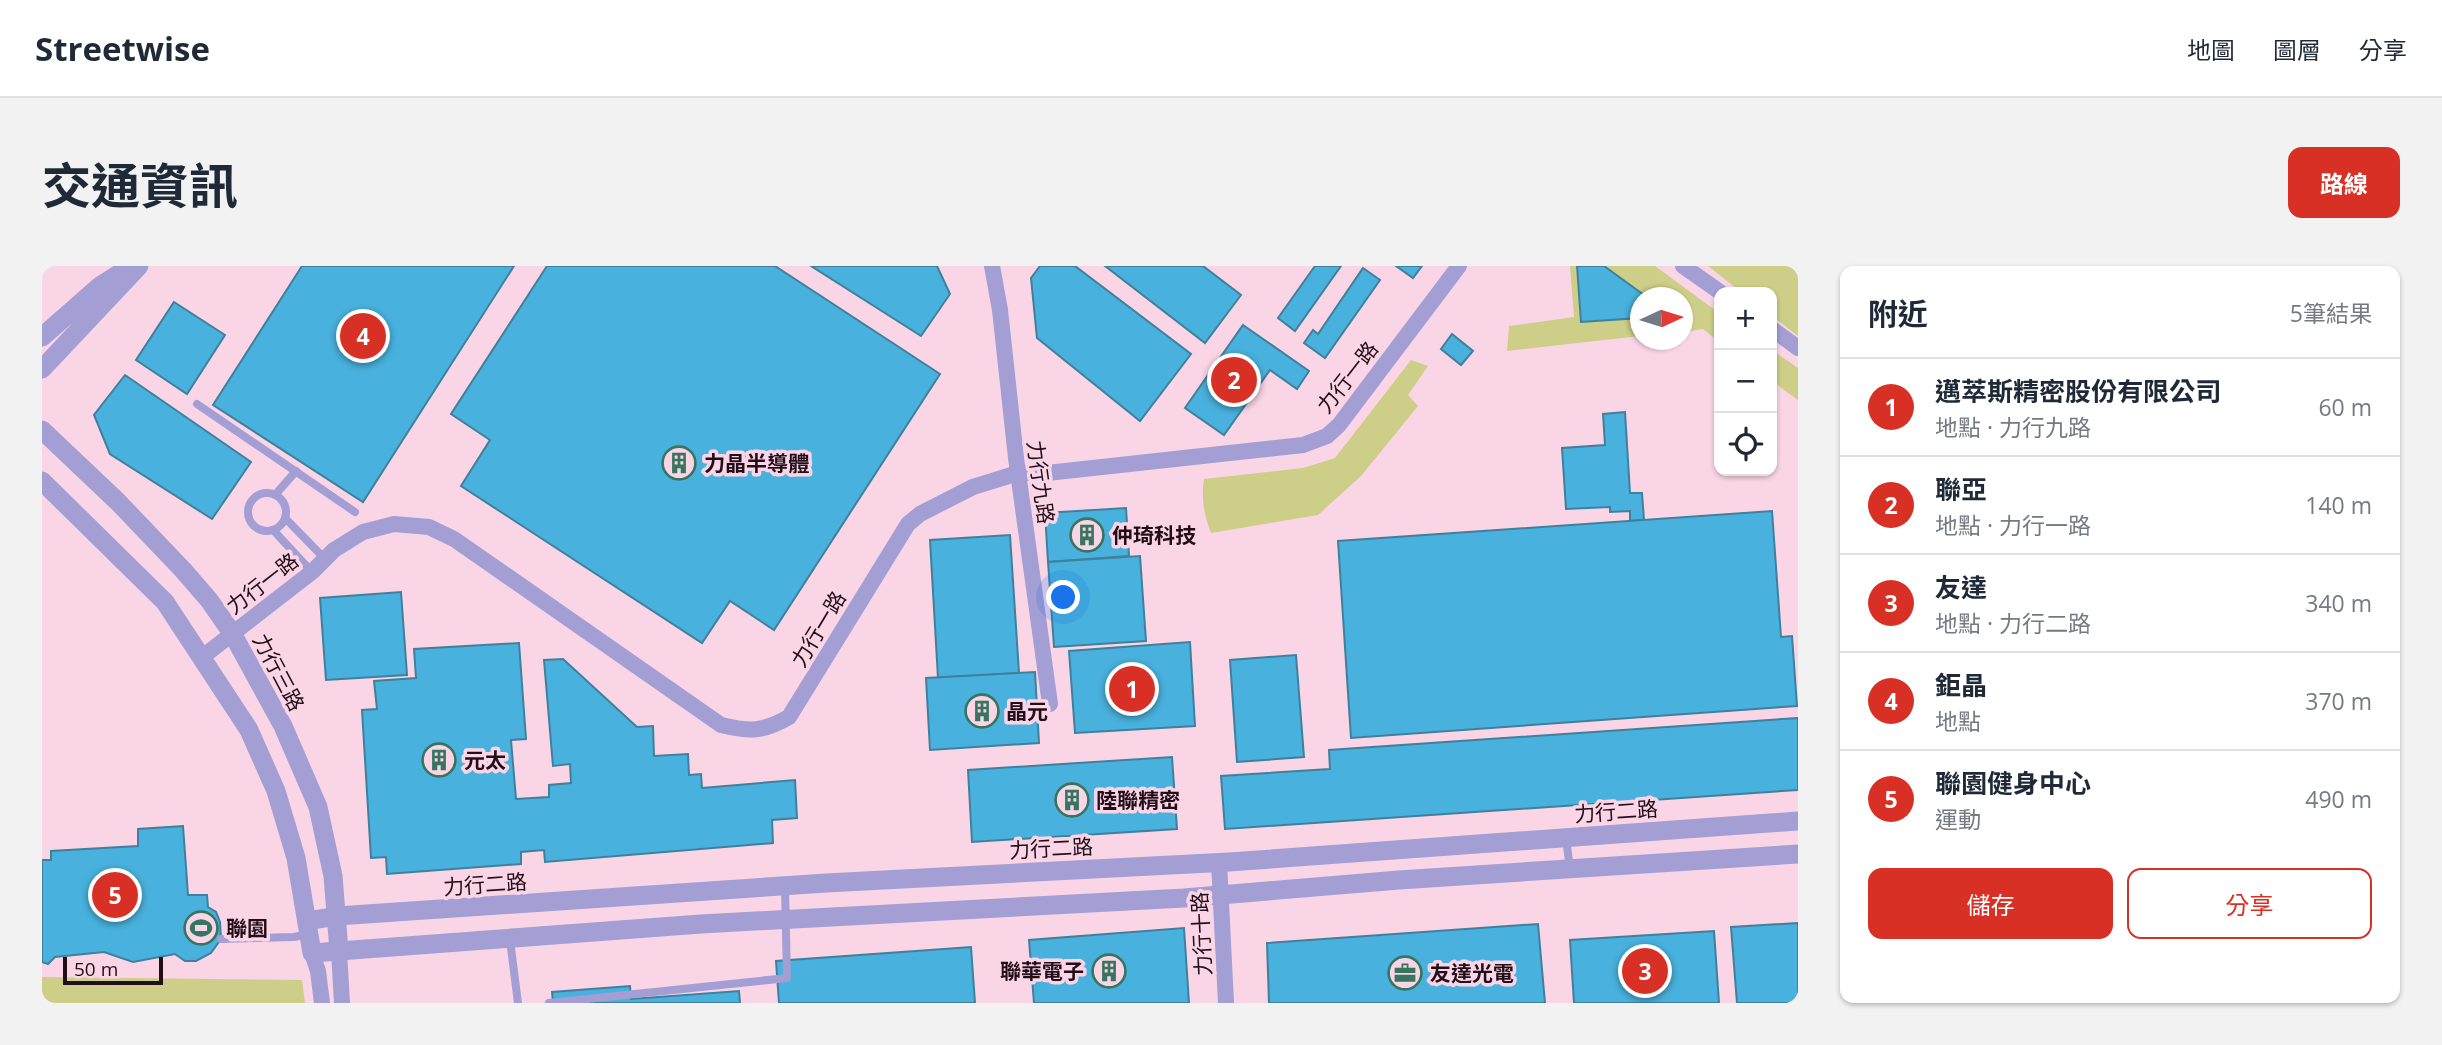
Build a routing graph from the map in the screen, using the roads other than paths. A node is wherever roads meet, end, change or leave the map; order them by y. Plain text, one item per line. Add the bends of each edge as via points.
1 (132, 266) edge
2 (139, 266) edge
3 (992, 266) edge
4 (1459, 266) edge
5 (1683, 266) edge
6 (1714, 288) edge
7 (1777, 333) edge
8 (42, 337) edge
9 (1798, 348) edge
10 (42, 369) edge
11 (197, 404) dead end
12 (42, 430) edge
13 (296, 471) junction
14 (1018, 473) junction
15 (47, 487) edge
16 (275, 495) junction
17 (355, 512) dead end
18 (285, 518) junction
19 (274, 531) junction
20 (325, 559) junction
21 (312, 572) junction
22 (232, 634) junction
23 (201, 658) junction
24 (1050, 704) dead end
25 (1798, 821) edge
26 (1566, 838) junction
27 (1798, 854) edge
28 (1219, 862) junction
29 (1570, 869) junction
30 (785, 886) junction
31 (1220, 895) junction
32 (337, 916) junction
33 (787, 920) junction
34 (309, 936) junction
35 (221, 939) dead end
36 (510, 940) junction
37 (339, 951) junction
38 (322, 1003) edge
39 (342, 1003) edge
40 (518, 1003) edge
41 (549, 1003) edge
42 (1226, 1003) edge

1 - 8 street via 100,286
2 - 10 street
3 - 14 street, 力行九路
4 - 14 street, 力行一路 via 1327,436 1303,445
5 - 6 street
7 - 9 street
11 - 13 lane
12 - 22 street, 力行三路 via 183,570
13 - 16 lane
13 - 17 lane
14 - 20 street, 力行一路 via 973,487 908,524 789,717 757,731 721,724 454,539 429,527 394,524 363,532
14 - 24 street, 力行九路
15 - 23 street via 165,602
16 - 18 lane via 284,503
16 - 19 lane via 258,495 248,514 254,527
18 - 19 lane
18 - 20 lane
19 - 21 lane
20 - 21 street, 力行一路
21 - 22 street, 力行一路
22 - 23 street, 力行一路
22 - 32 street, 力行三路 via 283,726 318,807
23 - 34 street via 250,730 276,791 296,858
25 - 26 street, 力行二路
26 - 28 street, 力行二路
26 - 29 lane
27 - 29 street
28 - 30 street, 力行二路
28 - 31 street, 力行十路
29 - 31 street
30 - 32 street, 力行二路
30 - 33 lane
31 - 33 street
31 - 42 street, 力行十路
32 - 34 street, 力行二路
32 - 37 street, 力行三路
33 - 36 street
33 - 41 lane via 787,978
34 - 35 lane
34 - 37 street
34 - 38 street
36 - 37 street
36 - 40 lane
37 - 39 street, 力行三路

